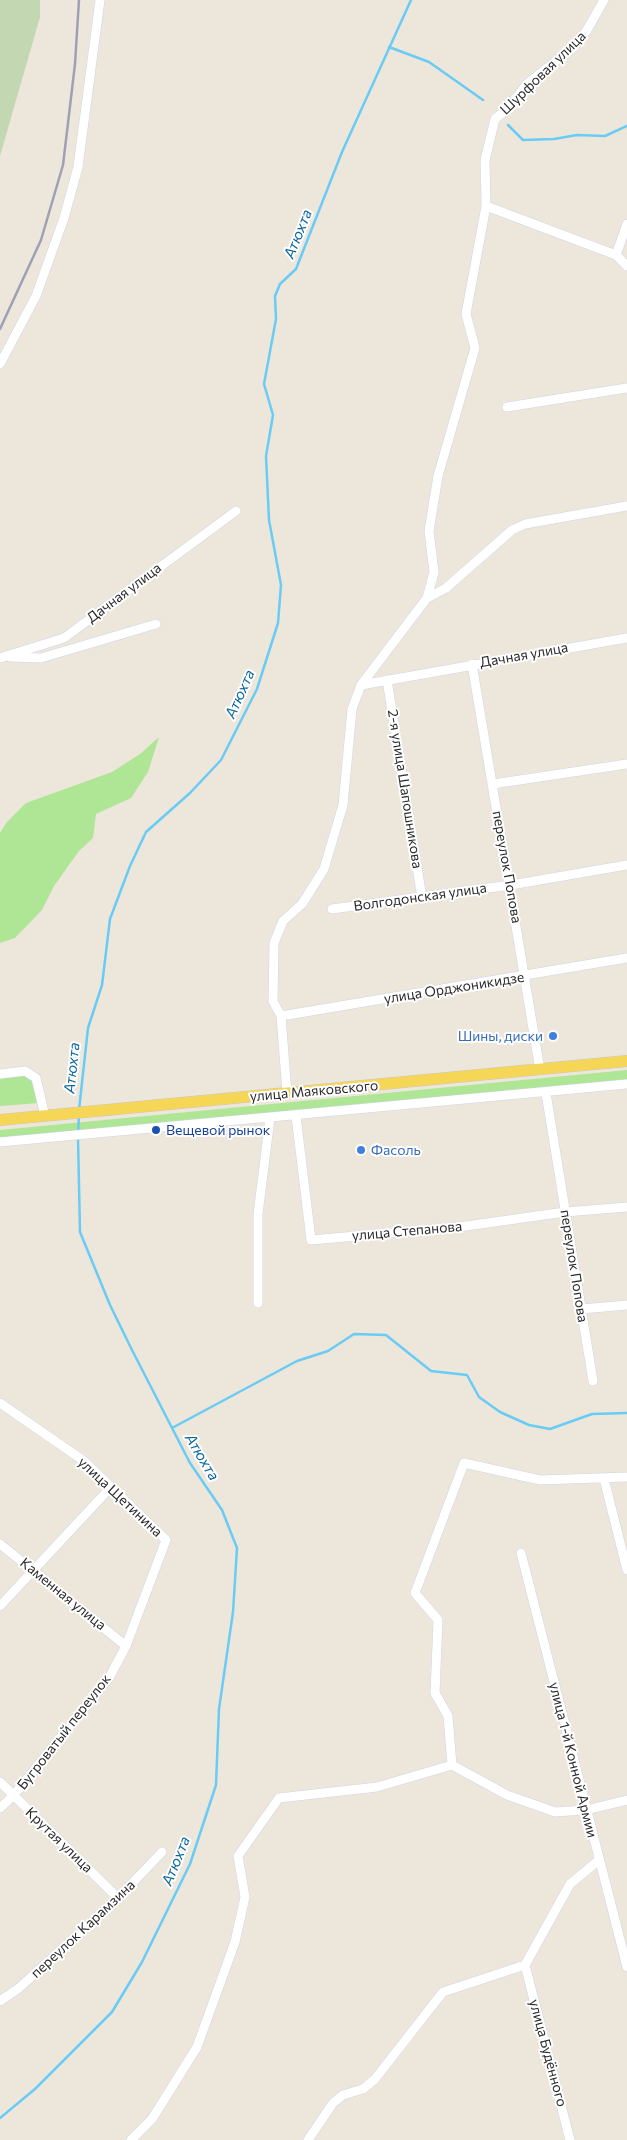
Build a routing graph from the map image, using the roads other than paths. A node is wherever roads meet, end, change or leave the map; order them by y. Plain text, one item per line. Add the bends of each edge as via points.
1 (100, 0) edge
2 (604, 0) edge
3 (486, 206) junction
4 (627, 224) edge
5 (616, 255) junction
6 (627, 266) edge
7 (0, 364) edge
8 (627, 388) edge
9 (507, 407) dead end
10 (627, 506) edge
11 (236, 510) dead end
12 (427, 598) junction
13 (156, 624) dead end
14 (627, 638) edge
15 (1, 658) edge
16 (472, 664) junction
17 (387, 680) junction
18 (361, 684) junction
19 (627, 764) edge
20 (493, 784) junction
21 (627, 865) edge
22 (511, 885) junction
23 (422, 898) junction
24 (332, 909) dead end
25 (627, 958) edge
26 (526, 976) junction
27 (281, 1016) junction
28 (627, 1061) edge
29 (540, 1070) junction
30 (0, 1074) edge
31 (627, 1084) edge
32 (287, 1093) junction
33 (546, 1093) junction
34 (49, 1115) junction
35 (296, 1116) junction
36 (270, 1118) junction
37 (0, 1120) edge
38 (0, 1142) edge
39 (627, 1207) edge
40 (565, 1212) junction
41 (258, 1303) dead end
42 (627, 1304) edge
43 (582, 1309) junction
44 (592, 1381) dead end
45 (0, 1403) edge
46 (627, 1476) edge
47 (604, 1479) junction
48 (111, 1487) junction
49 (166, 1540) joint
50 (0, 1544) edge
51 (521, 1553) dead end
52 (34, 1570) junction
53 (627, 1570) edge
54 (0, 1606) edge
55 (126, 1646) junction
56 (452, 1765) junction
57 (0, 1782) edge
58 (13, 1796) junction
59 (627, 1800) edge
60 (0, 1808) edge
61 (586, 1810) junction
62 (162, 1852) dead end
63 (599, 1860) junction
64 (118, 1898) junction
65 (525, 1965) junction
66 (627, 1967) edge
67 (0, 2001) edge
68 (131, 2140) edge
69 (308, 2140) edge
70 (570, 2140) edge

1 - 7 street via 78,167 64,218 36,296
2 - 3 street, Шурфовая улица via 574,47 528,83 495,120 485,160
3 - 5 street
3 - 12 street via 466,314 474,348 438,476 429,531 434,572
4 - 5 street
5 - 6 street
8 - 9 street
10 - 12 street via 525,524 512,530 446,588
11 - 15 street, Дачная улица via 64,638
12 - 18 street
13 - 15 street, Дачная улица via 41,658
14 - 16 street, Дачная улица
16 - 17 street, Дачная улица
16 - 20 street, переулок Попова
17 - 18 street, Дачная улица
17 - 23 street, 2-я улица Шапошникова
18 - 27 street via 352,709 343,805 324,869 302,904 283,920 274,943 273,1001
19 - 20 street
20 - 22 street, переулок Попова
21 - 22 street, Волгодонская улица
22 - 23 street, Волгодонская улица
22 - 26 street, переулок Попова
23 - 24 street, Волгодонская улица
25 - 26 street, улица Орджоникидзе
26 - 27 street, улица Орджоникидзе
26 - 29 street, переулок Попова
27 - 32 street
28 - 29 main road, улица Маяковского
29 - 32 main road, улица Маяковского
30 - 34 street via 25,1071 36,1078
31 - 33 street, улица Маяковского
32 - 34 main road, улица Маяковского
33 - 35 street, улица Маяковского
33 - 40 street, переулок Попова
34 - 37 main road, улица Маяковского
35 - 36 street, улица Маяковского
35 - 40 street, улица Степанова via 311,1240 459,1227
36 - 38 street, улица Маяковского
36 - 41 street via 258,1214
39 - 40 street, улица Степанова
40 - 43 street, переулок Попова
42 - 43 street
43 - 44 street, переулок Попова
45 - 48 street, улица Щетинина via 84,1461
46 - 47 street
47 - 53 street
47 - 56 street via 540,1480 464,1463 415,1594 438,1620 435,1693 448,1716
48 - 49 street, улица Щетинина
48 - 52 street
49 - 55 street, Бугроватый переулок
50 - 52 street, Каменная улица
51 - 61 street, улица 1-й Конной Армии
52 - 54 street
52 - 55 street, Каменная улица
55 - 58 street, Бугроватый переулок via 109,1678
56 - 61 street via 507,1795 555,1812
56 - 68 street via 377,1787 279,1798 238,1856 245,1897 235,1942 197,2047 152,2118
57 - 58 street, Крутая улица
58 - 60 street, Бугроватый переулок
58 - 64 street, Крутая улица
59 - 61 street
61 - 63 street, улица 1-й Конной Армии
62 - 64 street, переулок Карамзина
63 - 65 street via 570,1884
63 - 66 street, улица 1-й Конной Армии
64 - 67 street, переулок Карамзина via 19,1988
65 - 69 street via 444,1992 375,2079 363,2089 343,2095 333,2103
65 - 70 street, улица Будённого

